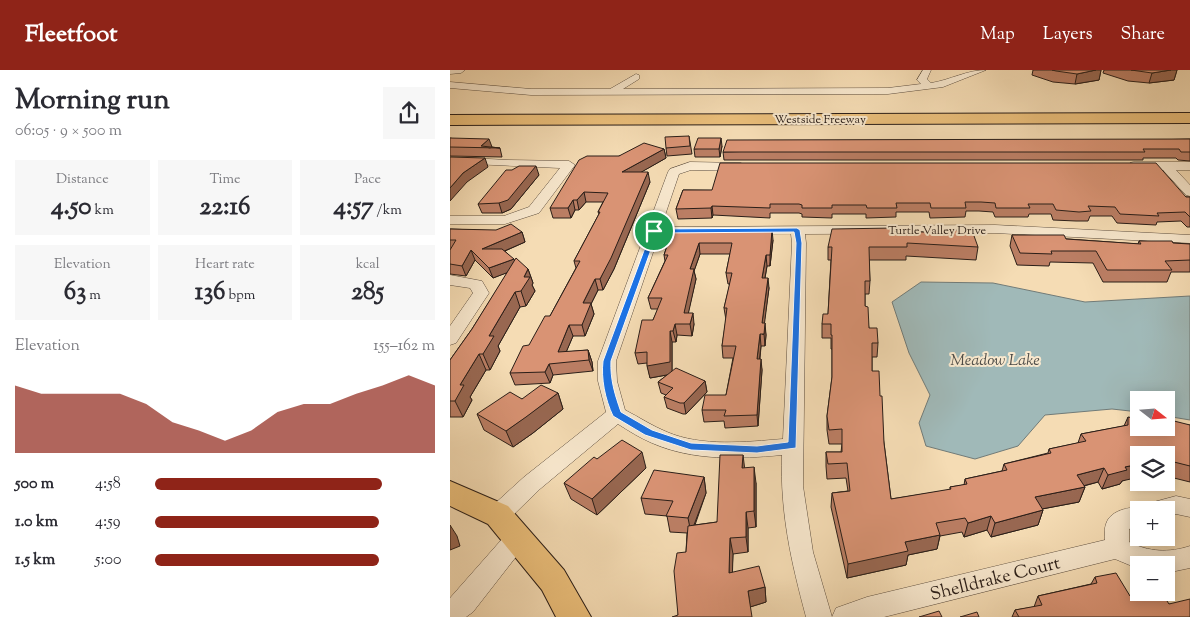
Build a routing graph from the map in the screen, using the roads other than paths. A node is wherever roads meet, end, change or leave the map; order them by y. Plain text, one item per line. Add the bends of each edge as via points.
1 (461, 70) edge
2 (927, 70) edge
3 (982, 70) edge
4 (450, 72) edge
5 (636, 77) dead end
6 (450, 85) edge
7 (930, 87) junction
8 (612, 92) junction
9 (1190, 105) edge
10 (450, 106) edge
11 (1190, 118) edge
12 (450, 120) edge
13 (450, 160) edge
14 (1126, 166) edge
15 (1166, 166) junction
16 (1190, 166) edge
17 (749, 167) edge
18 (1190, 192) edge
19 (450, 220) edge
20 (797, 230) junction
21 (654, 231) junction
22 (1190, 239) edge
23 (450, 280) edge
24 (450, 339) edge
25 (617, 414) junction
26 (793, 446) junction
27 (450, 492) edge
28 (1175, 505) edge
29 (1190, 508) edge
30 (1130, 518) edge
31 (508, 526) junction
32 (1117, 548) junction
33 (1190, 558) edge
34 (450, 614) edge
35 (574, 617) edge
36 (819, 617) edge
37 (845, 617) edge

1 - 4 street
2 - 7 street via 922,80
3 - 7 street
5 - 8 street
6 - 8 street via 513,91
7 - 8 street via 875,91
9 - 10 highway, Westside Freeway
11 - 12 highway, Westside Freeway
13 - 19 street via 569,165 534,210 505,220
14 - 15 street
15 - 16 street
15 - 18 street
17 - 21 street via 679,168 674,172
20 - 21 street, Turtle Valley Drive
20 - 22 street, Turtle Valley Drive via 1019,230
20 - 26 street
21 - 25 street via 607,361 608,386
23 - 24 street via 476,284 481,294
25 - 26 street via 655,436 691,446 757,449
25 - 31 street via 532,482
26 - 36 street via 792,486 797,531
27 - 31 main road
28 - 29 street
30 - 32 street via 1117,526
31 - 34 street via 464,603
31 - 35 main road via 553,580
32 - 33 street via 1134,557 1156,562
32 - 37 street, Shelldrake Court

